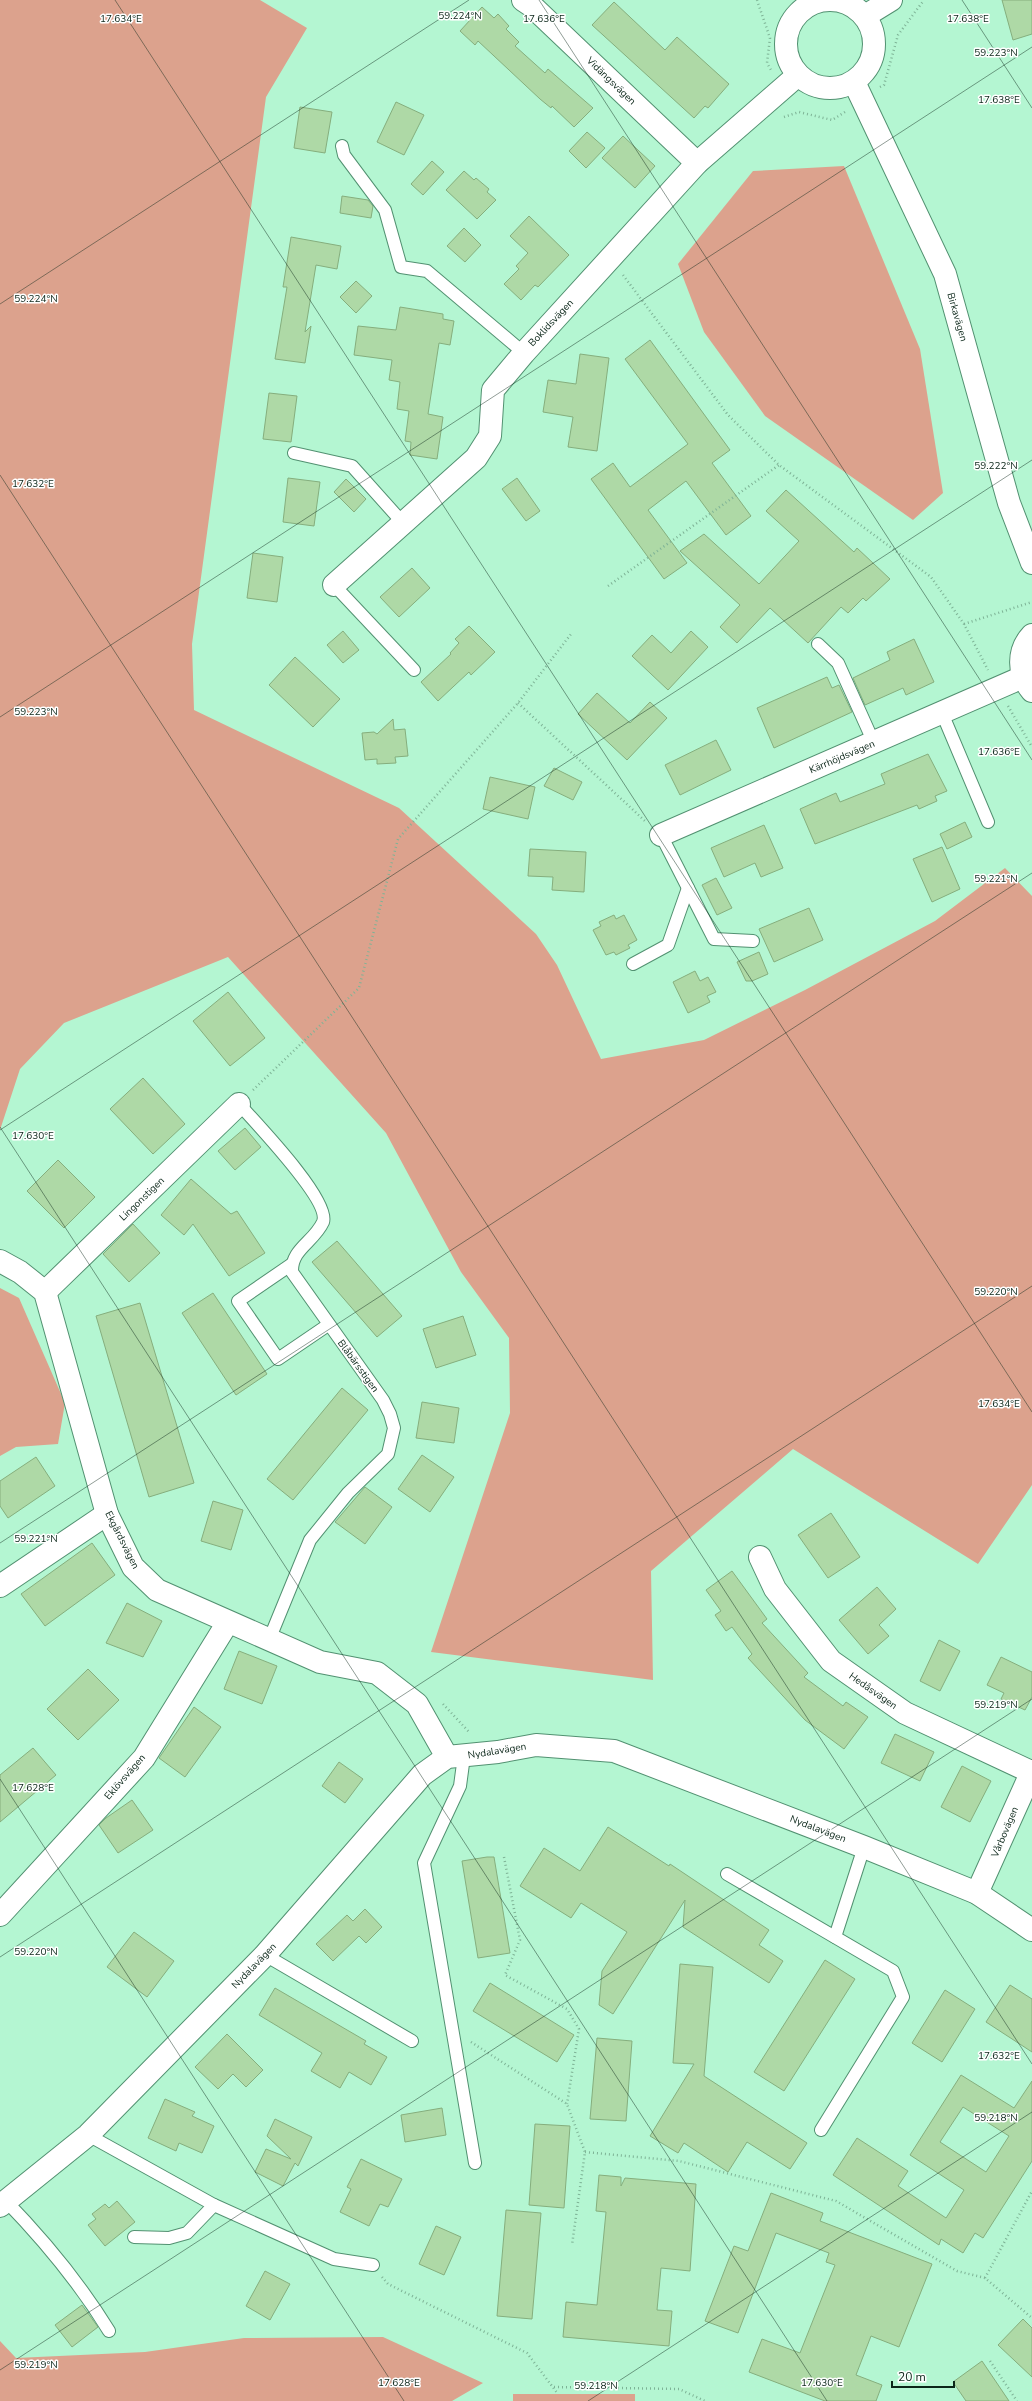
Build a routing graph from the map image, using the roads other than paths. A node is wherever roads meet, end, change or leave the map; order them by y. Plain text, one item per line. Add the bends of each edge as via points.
1 (523, 0) edge
2 (891, 0) edge
3 (798, 5) edge
4 (864, 16) junction
5 (791, 81) junction
6 (854, 82) junction
7 (342, 146) dead end
8 (697, 163) junction
9 (524, 353) junction
10 (294, 454) dead end
11 (403, 523) junction
12 (1032, 564) edge
13 (334, 585) joint
14 (1032, 635) edge
15 (818, 644) dead end
16 (414, 670) dead end
17 (1028, 684) edge
18 (942, 713) junction
19 (874, 743) junction
20 (988, 822) dead end
21 (661, 835) joint
22 (688, 888) junction
23 (753, 941) dead end
24 (633, 964) dead end
25 (239, 1104) joint
26 (0, 1261) edge
27 (292, 1264) junction
28 (45, 1292) junction
29 (328, 1325) junction
30 (107, 1514) junction
31 (760, 1556) dead end
32 (0, 1586) edge
33 (228, 1622) junction
34 (269, 1640) junction
35 (456, 1756) junction
36 (1032, 1772) edge
37 (864, 1847) junction
38 (728, 1874) dead end
39 (977, 1893) junction
40 (0, 1915) edge
41 (1032, 1930) edge
42 (835, 1937) junction
43 (265, 1955) junction
44 (412, 2041) dead end
45 (821, 2130) dead end
46 (88, 2135) junction
47 (475, 2163) dead end
48 (2, 2200) edge
49 (214, 2205) junction
50 (134, 2237) dead end
51 (373, 2265) road end
52 (109, 2331) dead end

1 - 8 street, Vidängsvägen
2 - 4 street
3 - 4 street via 834,0 855,8
3 - 5 street via 786,42
4 - 6 street via 872,31 874,49 868,68
5 - 6 street via 824,88 837,88
5 - 8 street, Boklidsvägen
6 - 12 street, Birkavägen via 945,274 1009,503
7 - 9 lane via 344,155 385,210 401,266 427,271
8 - 9 street, Boklidsvägen
9 - 11 street, Boklidsvägen via 493,390 490,436 476,458
10 - 11 lane via 352,466
11 - 13 street, Boklidsvägen
13 - 16 lane
14 - 17 street via 1022,653
15 - 19 lane via 838,662
17 - 18 street, Kärrhöjdsvägen via 997,689
18 - 19 street, Kärrhöjdsvägen
18 - 20 lane
19 - 21 street, Kärrhöjdsvägen
21 - 22 lane
22 - 23 lane via 714,939
22 - 24 lane via 668,945
25 - 27 lane via 300,1175 323,1208 323,1220 319,1229 297,1252
25 - 28 street, Lingonstigen
26 - 28 street via 20,1272
27 - 29 lane, Blåbärsstigen via 296,1280
27 - 29 lane via 238,1301 278,1359
28 - 30 street, Ekgårdsvägen
29 - 34 lane, Blåbärsstigen via 390,1414 394,1428 392,1441 388,1454 348,1493 310,1540
30 - 32 street
30 - 33 street, Ekgårdsvägen via 133,1567 157,1590
31 - 36 street, Hedåsvägen via 775,1589 831,1661 905,1713
33 - 34 street, Ekgårdsvägen
33 - 40 street, Eklövsvägen via 144,1758
34 - 35 street, Ekgårdsvägen via 320,1662 377,1673 417,1704
35 - 37 street, Nydalavägen via 536,1745 614,1751
35 - 43 street, Nydalavägen via 422,1775
35 - 47 lane via 460,1786 424,1863
36 - 39 street, Vårbovägen
37 - 39 street, Nydalavägen
37 - 42 lane
38 - 42 lane
39 - 41 street, Nydalavägen
42 - 45 lane via 893,1971 903,1997
43 - 44 lane
43 - 46 street, Nydalavägen
46 - 48 street, Nydalavägen
46 - 49 lane
48 - 52 lane via 39,2236 84,2292
49 - 50 lane via 187,2233 169,2238
49 - 51 lane via 334,2259

